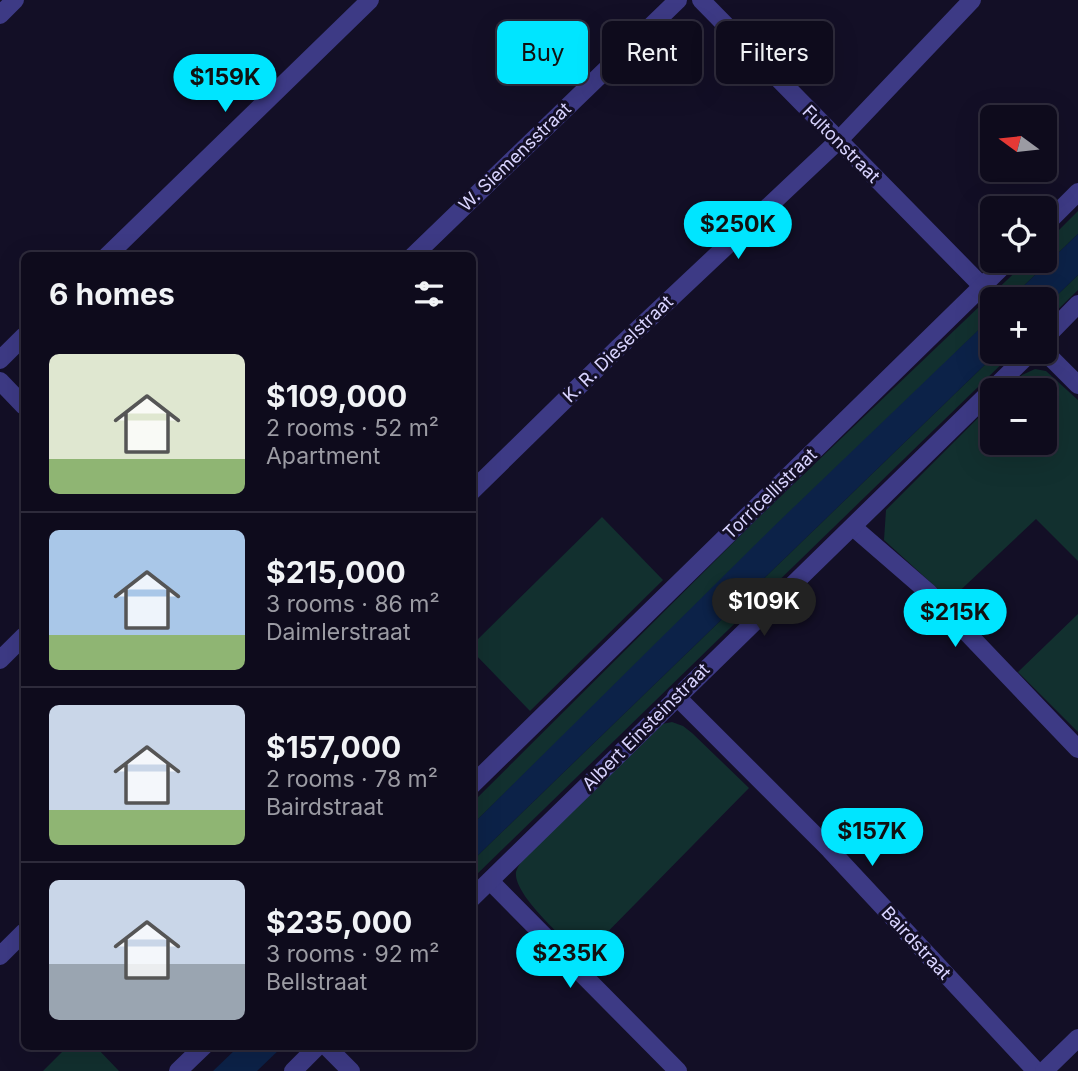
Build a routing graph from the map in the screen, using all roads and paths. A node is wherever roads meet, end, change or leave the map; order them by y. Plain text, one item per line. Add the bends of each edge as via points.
1 (15, 0) edge
2 (370, 0) edge
3 (678, 0) edge
4 (701, 0) edge
5 (972, 0) edge
6 (0, 15) edge
7 (838, 141) junction
8 (1078, 192) edge
9 (1057, 213) edge
10 (111, 252) edge
11 (417, 252) edge
12 (996, 273) edge
13 (982, 286) junction
14 (1078, 304) edge
15 (1057, 326) edge
16 (21, 339) edge
17 (0, 360) edge
18 (1019, 364) edge
19 (1057, 364) edge
20 (0, 381) edge
21 (1078, 385) edge
22 (21, 403) edge
23 (476, 487) edge
24 (853, 527) junction
25 (21, 639) edge
26 (0, 660) edge
27 (676, 696) junction
28 (1078, 749) edge
29 (476, 781) edge
30 (490, 881) junction
31 (476, 894) edge
32 (21, 935) edge
33 (0, 956) edge
34 (1078, 1038) edge
35 (200, 1050) edge
36 (314, 1050) edge
37 (330, 1050) edge
38 (178, 1071) edge
39 (293, 1071) edge
40 (351, 1071) edge
41 (678, 1071) edge
42 (1036, 1071) edge
43 (1044, 1071) edge

1 - 6 street
2 - 10 street
3 - 11 street, W. Siemensstraat
4 - 7 street, Fultonstraat
5 - 7 street, K. R. Dieselstraat
7 - 13 street, Fultonstraat
7 - 23 street, K. R. Dieselstraat
8 - 9 street
12 - 13 street, Torricellistraat
13 - 29 street, Torricellistraat
14 - 15 street
16 - 17 street
18 - 24 street, Albert Einsteinstraat
19 - 21 street
20 - 22 street
24 - 27 street, Albert Einsteinstraat
24 - 28 street via 928,592
25 - 26 street
27 - 30 street, Albert Einsteinstraat
27 - 42 street, Bairdstraat via 830,850
30 - 31 street, Albert Einsteinstraat
30 - 41 street
32 - 33 street
34 - 43 street
35 - 38 street
36 - 39 street
37 - 40 street

